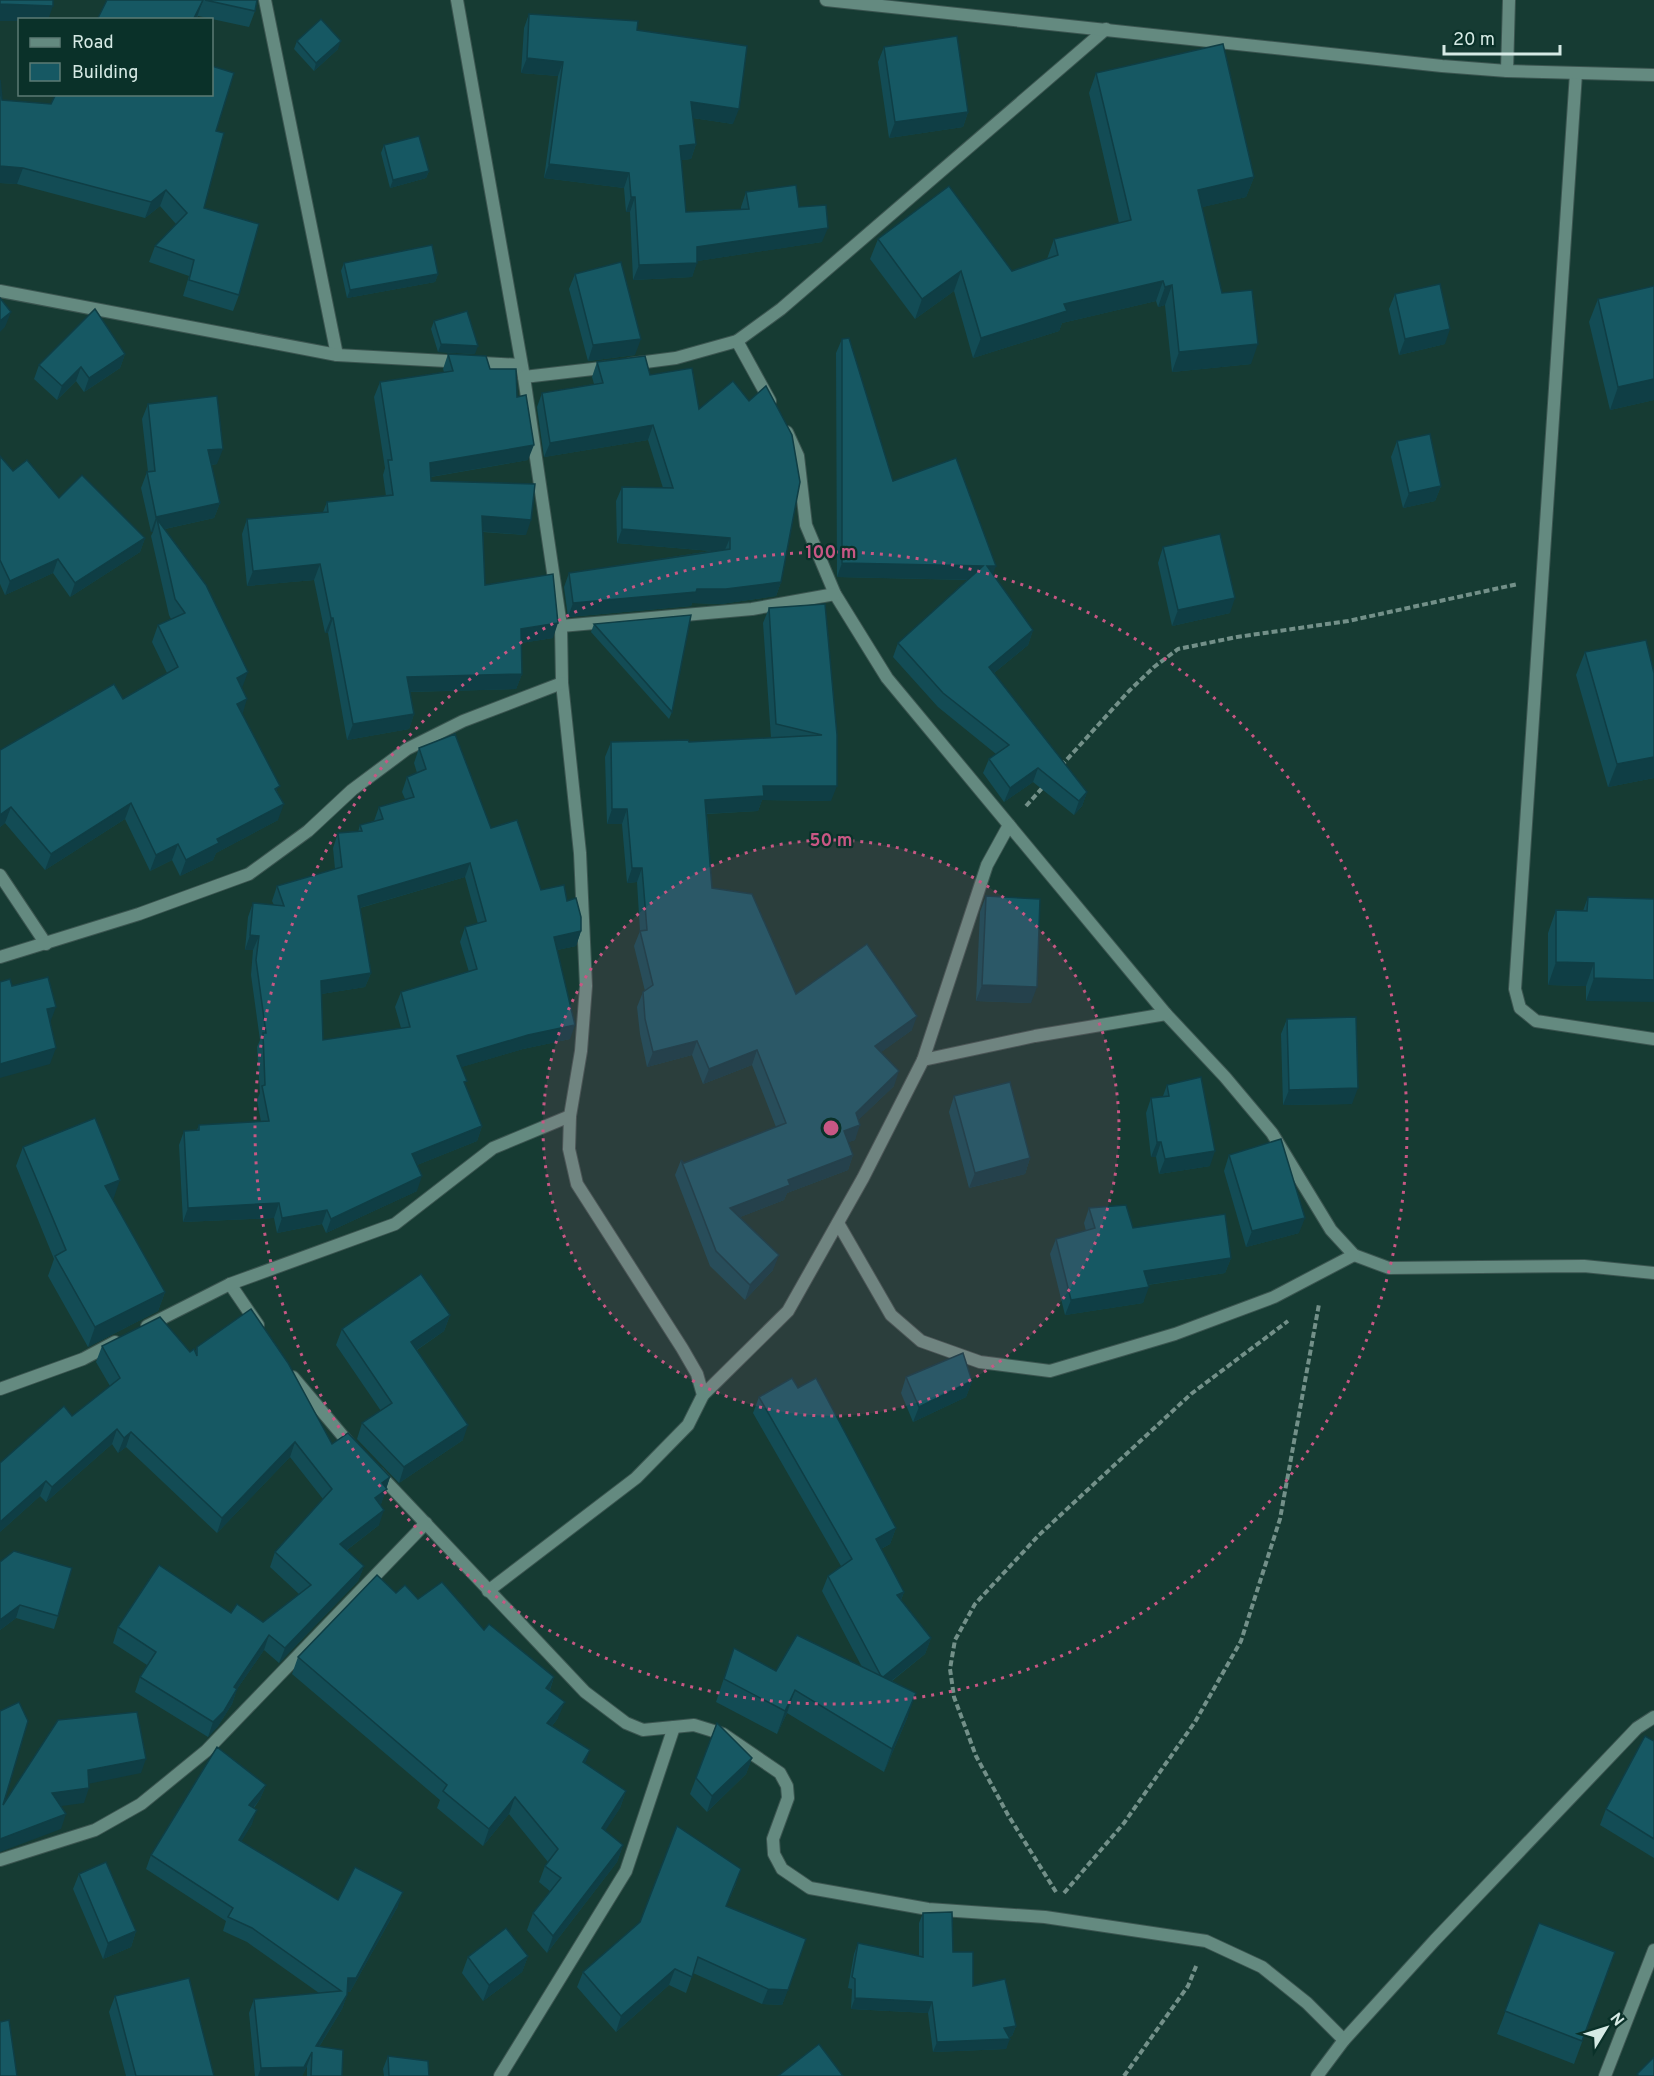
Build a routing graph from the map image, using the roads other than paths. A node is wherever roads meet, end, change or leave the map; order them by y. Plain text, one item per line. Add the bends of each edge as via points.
1 (265, 0) edge
2 (456, 0) edge
3 (826, 0) edge
4 (1509, 0) edge
5 (1106, 29) junction
6 (1507, 71) junction
7 (1576, 73) junction
8 (1654, 75) edge
9 (0, 291) edge
10 (737, 341) junction
11 (337, 355) junction
12 (522, 371) junction
13 (835, 594) junction
14 (561, 626) junction
15 (562, 683) junction
16 (1009, 825) junction
17 (0, 875) edge
18 (46, 944) junction
19 (0, 957) edge
20 (1166, 1014) junction
21 (1654, 1039) edge
22 (923, 1060) junction
23 (570, 1116) junction
24 (838, 1223) junction
25 (1354, 1256) junction
26 (1654, 1273) edge
27 (230, 1284) junction
28 (262, 1332) edge
29 (282, 1362) edge
30 (0, 1389) edge
31 (703, 1395) junction
32 (426, 1523) junction
33 (488, 1592) junction
34 (1654, 1717) edge
35 (674, 1727) junction
36 (0, 1860) edge
37 (1654, 1950) edge
38 (1344, 2040) junction
39 (500, 2076) edge
40 (1317, 2076) edge
41 (1605, 2076) edge

1 - 11 street
2 - 12 street
3 - 5 street
4 - 6 street
5 - 6 street
5 - 10 street via 781,309
6 - 7 street
7 - 8 street
7 - 21 street via 1515,988 1520,1008 1536,1021
9 - 11 street
10 - 12 street via 676,358
10 - 13 street via 798,456 806,525
11 - 12 street
12 - 14 street
13 - 14 street via 752,609
13 - 16 street via 887,678
14 - 15 street
15 - 18 street via 463,721 407,749 249,874
15 - 23 street via 580,853 586,986
16 - 20 street
16 - 22 street via 987,865
17 - 18 street
18 - 19 street
20 - 22 street
20 - 25 street via 1272,1133 1331,1230
22 - 24 street
23 - 27 street via 493,1148 395,1224
23 - 31 street via 569,1149 577,1184 687,1357
24 - 25 street via 891,1315 921,1341 980,1362 1050,1371 1175,1334 1274,1298
24 - 31 street via 788,1311
25 - 26 street via 1389,1268 1584,1266
27 - 28 street
27 - 30 street via 83,1359
29 - 32 street via 337,1430
31 - 33 street via 688,1425 636,1478
32 - 33 street
32 - 36 street via 207,1751 141,1803 95,1830
33 - 35 street via 585,1692 618,1717 643,1730
34 - 38 street via 1637,1728
35 - 38 street via 694,1725 723,1734 780,1773 788,1786 788,1798 773,1839 774,1854 782,1869 810,1888 928,1909 1045,1917 1206,1941 1262,1967 1307,2003
35 - 39 street via 626,1871
37 - 41 street
38 - 40 street

